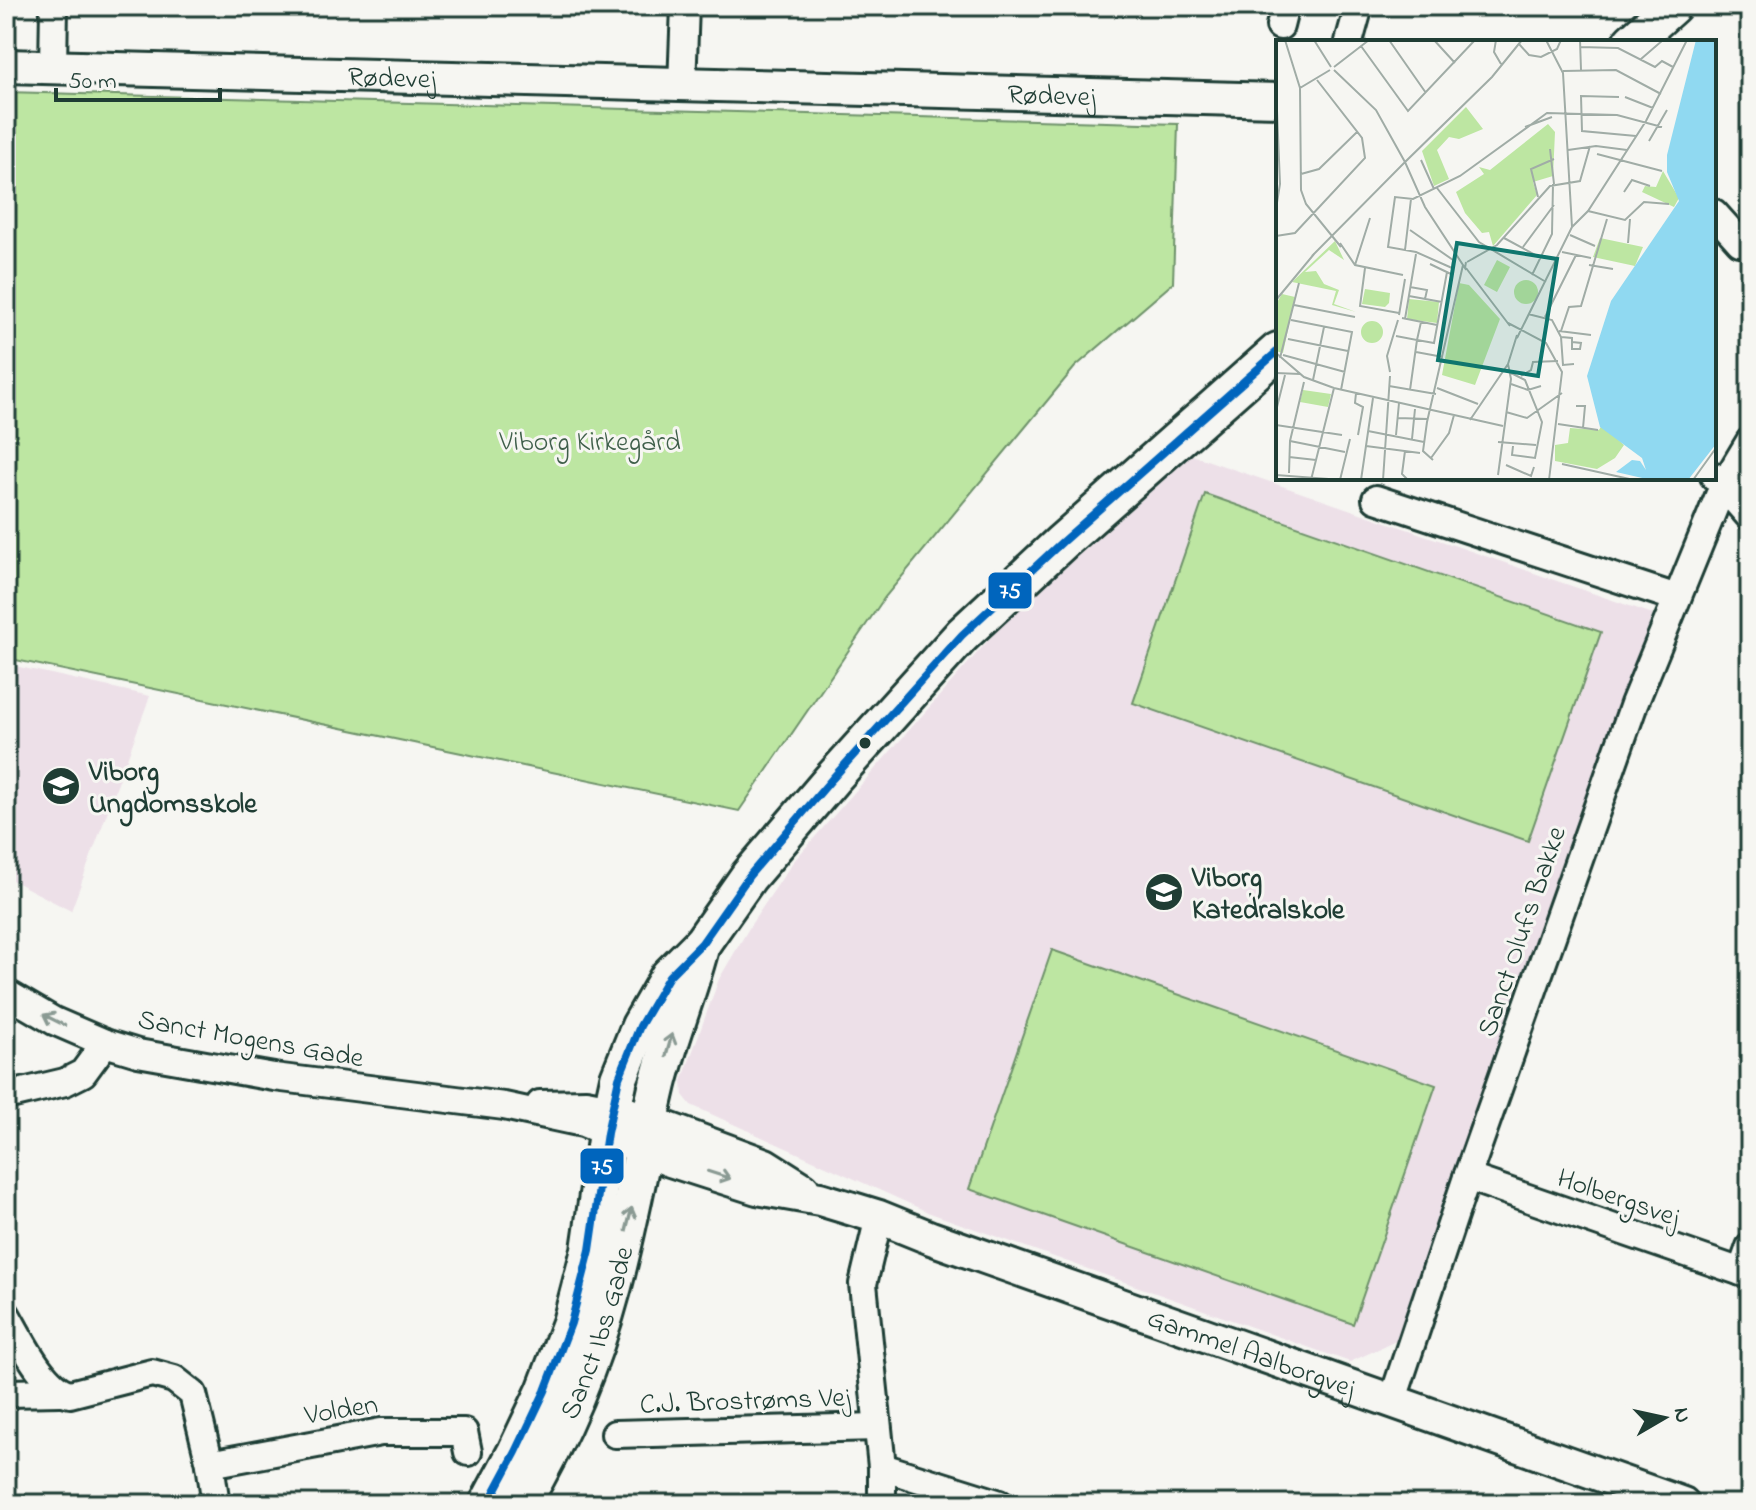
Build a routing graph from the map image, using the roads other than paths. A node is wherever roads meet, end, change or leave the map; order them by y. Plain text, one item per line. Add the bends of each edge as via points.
1 (54, 6) edge
2 (685, 6) edge
3 (1359, 6) edge
4 (1672, 6) edge
5 (1350, 40) edge
6 (1634, 40) edge
7 (6, 66) edge
8 (53, 68) junction
9 (682, 86) junction
10 (1276, 100) edge
11 (1716, 215) edge
12 (1740, 242) dead end
13 (1276, 353) edge
14 (1750, 441) edge
15 (1718, 481) edge
16 (1376, 499) dead end
17 (1750, 517) edge
18 (1677, 598) junction
19 (702, 943) junction
20 (6, 993) edge
21 (105, 1043) junction
22 (6, 1096) edge
23 (610, 1120) junction
24 (648, 1135) junction
25 (1467, 1177) junction
26 (879, 1217) junction
27 (1750, 1247) edge
28 (1745, 1274) edge
29 (6, 1314) edge
30 (60, 1392) junction
31 (6, 1393) edge
32 (1392, 1402) junction
33 (877, 1427) junction
34 (615, 1434) dead end
35 (468, 1452) dead end
36 (210, 1464) junction
37 (882, 1467) junction
38 (216, 1504) edge
39 (488, 1504) edge
40 (521, 1504) edge
41 (882, 1504) edge
42 (1000, 1504) edge
43 (1683, 1504) edge

1 - 8 street
2 - 9 street
3 - 5 street
4 - 6 main road
7 - 8 street, Rødevej
8 - 9 street, Rødevej
9 - 10 street, Rødevej
11 - 12 street
13 - 19 main road via 962,635 749,876
14 - 15 street, Sanct Olufs Bakke
15 - 17 street
15 - 18 street, Sanct Olufs Bakke
16 - 18 street
18 - 25 street, Sanct Olufs Bakke via 1634,704
19 - 23 main road, Sanct Ibs Gade via 669,976 640,1026 619,1078
24 -> 19 main road, Sanct Ibs Gade via 672,1033
21 -> 20 street
21 - 22 street, Sanct Mogens Gade via 83,1073
21 - 23 street, Sanct Mogens Gade via 274,1077 504,1106 586,1103
23 - 24 street, Gammel Aalborgvej
23 - 39 main road, Sanct Ibs Gade via 590,1250 571,1323 539,1403
24 - 26 street, Gammel Aalborgvej via 765,1165 820,1199
40 -> 24 main road, Sanct Ibs Gade via 595,1345
25 - 28 street, Holbergsvej
25 - 32 street, Sanct Olufs Bakke
26 - 32 street, Gammel Aalborgvej
26 - 33 street via 863,1284
27 - 28 street
29 - 30 street via 46,1379
30 - 31 street
30 - 36 street via 152,1373 174,1379 193,1394
32 - 43 street, Gammel Aalborgvej
33 - 34 street, C.J. Brostrøms Vej
33 - 37 street
35 - 36 street, Volden via 464,1432 381,1432
36 - 38 street
37 - 41 street
37 - 42 street

